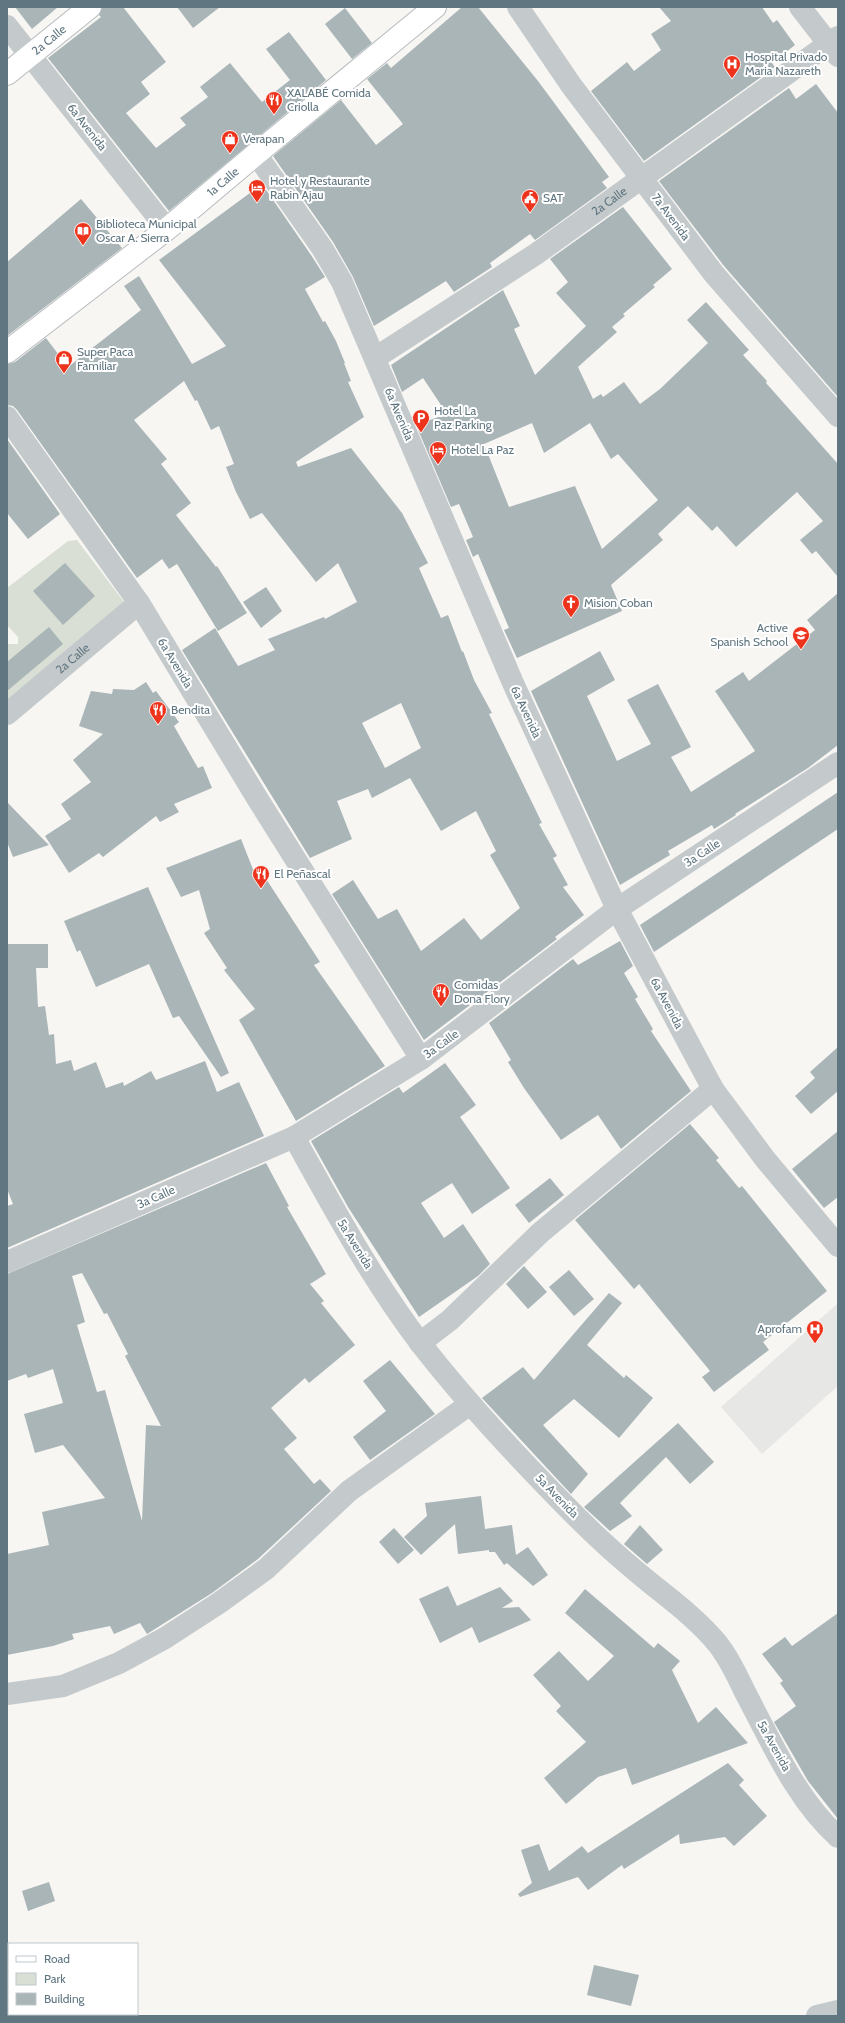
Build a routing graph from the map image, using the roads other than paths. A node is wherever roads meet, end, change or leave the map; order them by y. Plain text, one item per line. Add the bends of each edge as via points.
1 (90, 7) edge
2 (435, 7) edge
3 (518, 7) edge
4 (800, 7) edge
5 (7, 26) edge
6 (834, 46) edge
7 (31, 56) junction
8 (7, 74) edge
9 (256, 154) junction
10 (642, 178) junction
11 (167, 229) junction
12 (7, 352) edge
13 (375, 358) junction
14 (838, 416) edge
15 (7, 417) edge
16 (139, 603) junction
17 (7, 714) edge
18 (838, 764) edge
19 (617, 909) junction
20 (421, 1059) junction
21 (713, 1089) junction
22 (294, 1137) junction
23 (838, 1246) edge
24 (7, 1262) edge
25 (420, 1343) junction
26 (470, 1404) junction
27 (7, 1694) edge
28 (838, 1836) edge
29 (838, 2011) edge
30 (817, 2016) edge

1 - 7 main road, 2a Calle
2 - 9 main road, 1a Calle
3 - 10 street, 7a Avenida via 571,85
4 - 6 street
5 - 7 street, 6a Avenida
6 - 10 street, 2a Calle
7 - 8 main road, 2a Calle
7 - 11 street, 6a Avenida
9 - 11 main road, 1a Calle
9 - 13 street, 6a Avenida via 342,282
10 - 13 street, 2a Calle via 536,254
10 - 14 street, 7a Avenida via 714,274
11 - 12 main road, 1a Calle
13 - 19 street, 6a Avenida via 513,683
15 - 16 street, 6a Avenida
16 - 17 street, 2a Calle
16 - 20 street, 6a Avenida
18 - 19 street, 3a Calle
19 - 20 street, 3a Calle
19 - 21 street, 6a Avenida
20 - 22 street, 3a Calle
21 - 23 street, 6a Avenida via 765,1159
21 - 25 street via 540,1233 450,1320
22 - 24 street, 3a Calle
22 - 25 street, 5a Avenida via 353,1241
25 - 26 street, 5a Avenida
26 - 27 street via 349,1491 266,1569 165,1638 119,1663 63,1686
26 - 28 street, 5a Avenida via 600,1540 702,1626 718,1644 733,1666 790,1775 827,1827
29 - 30 street

